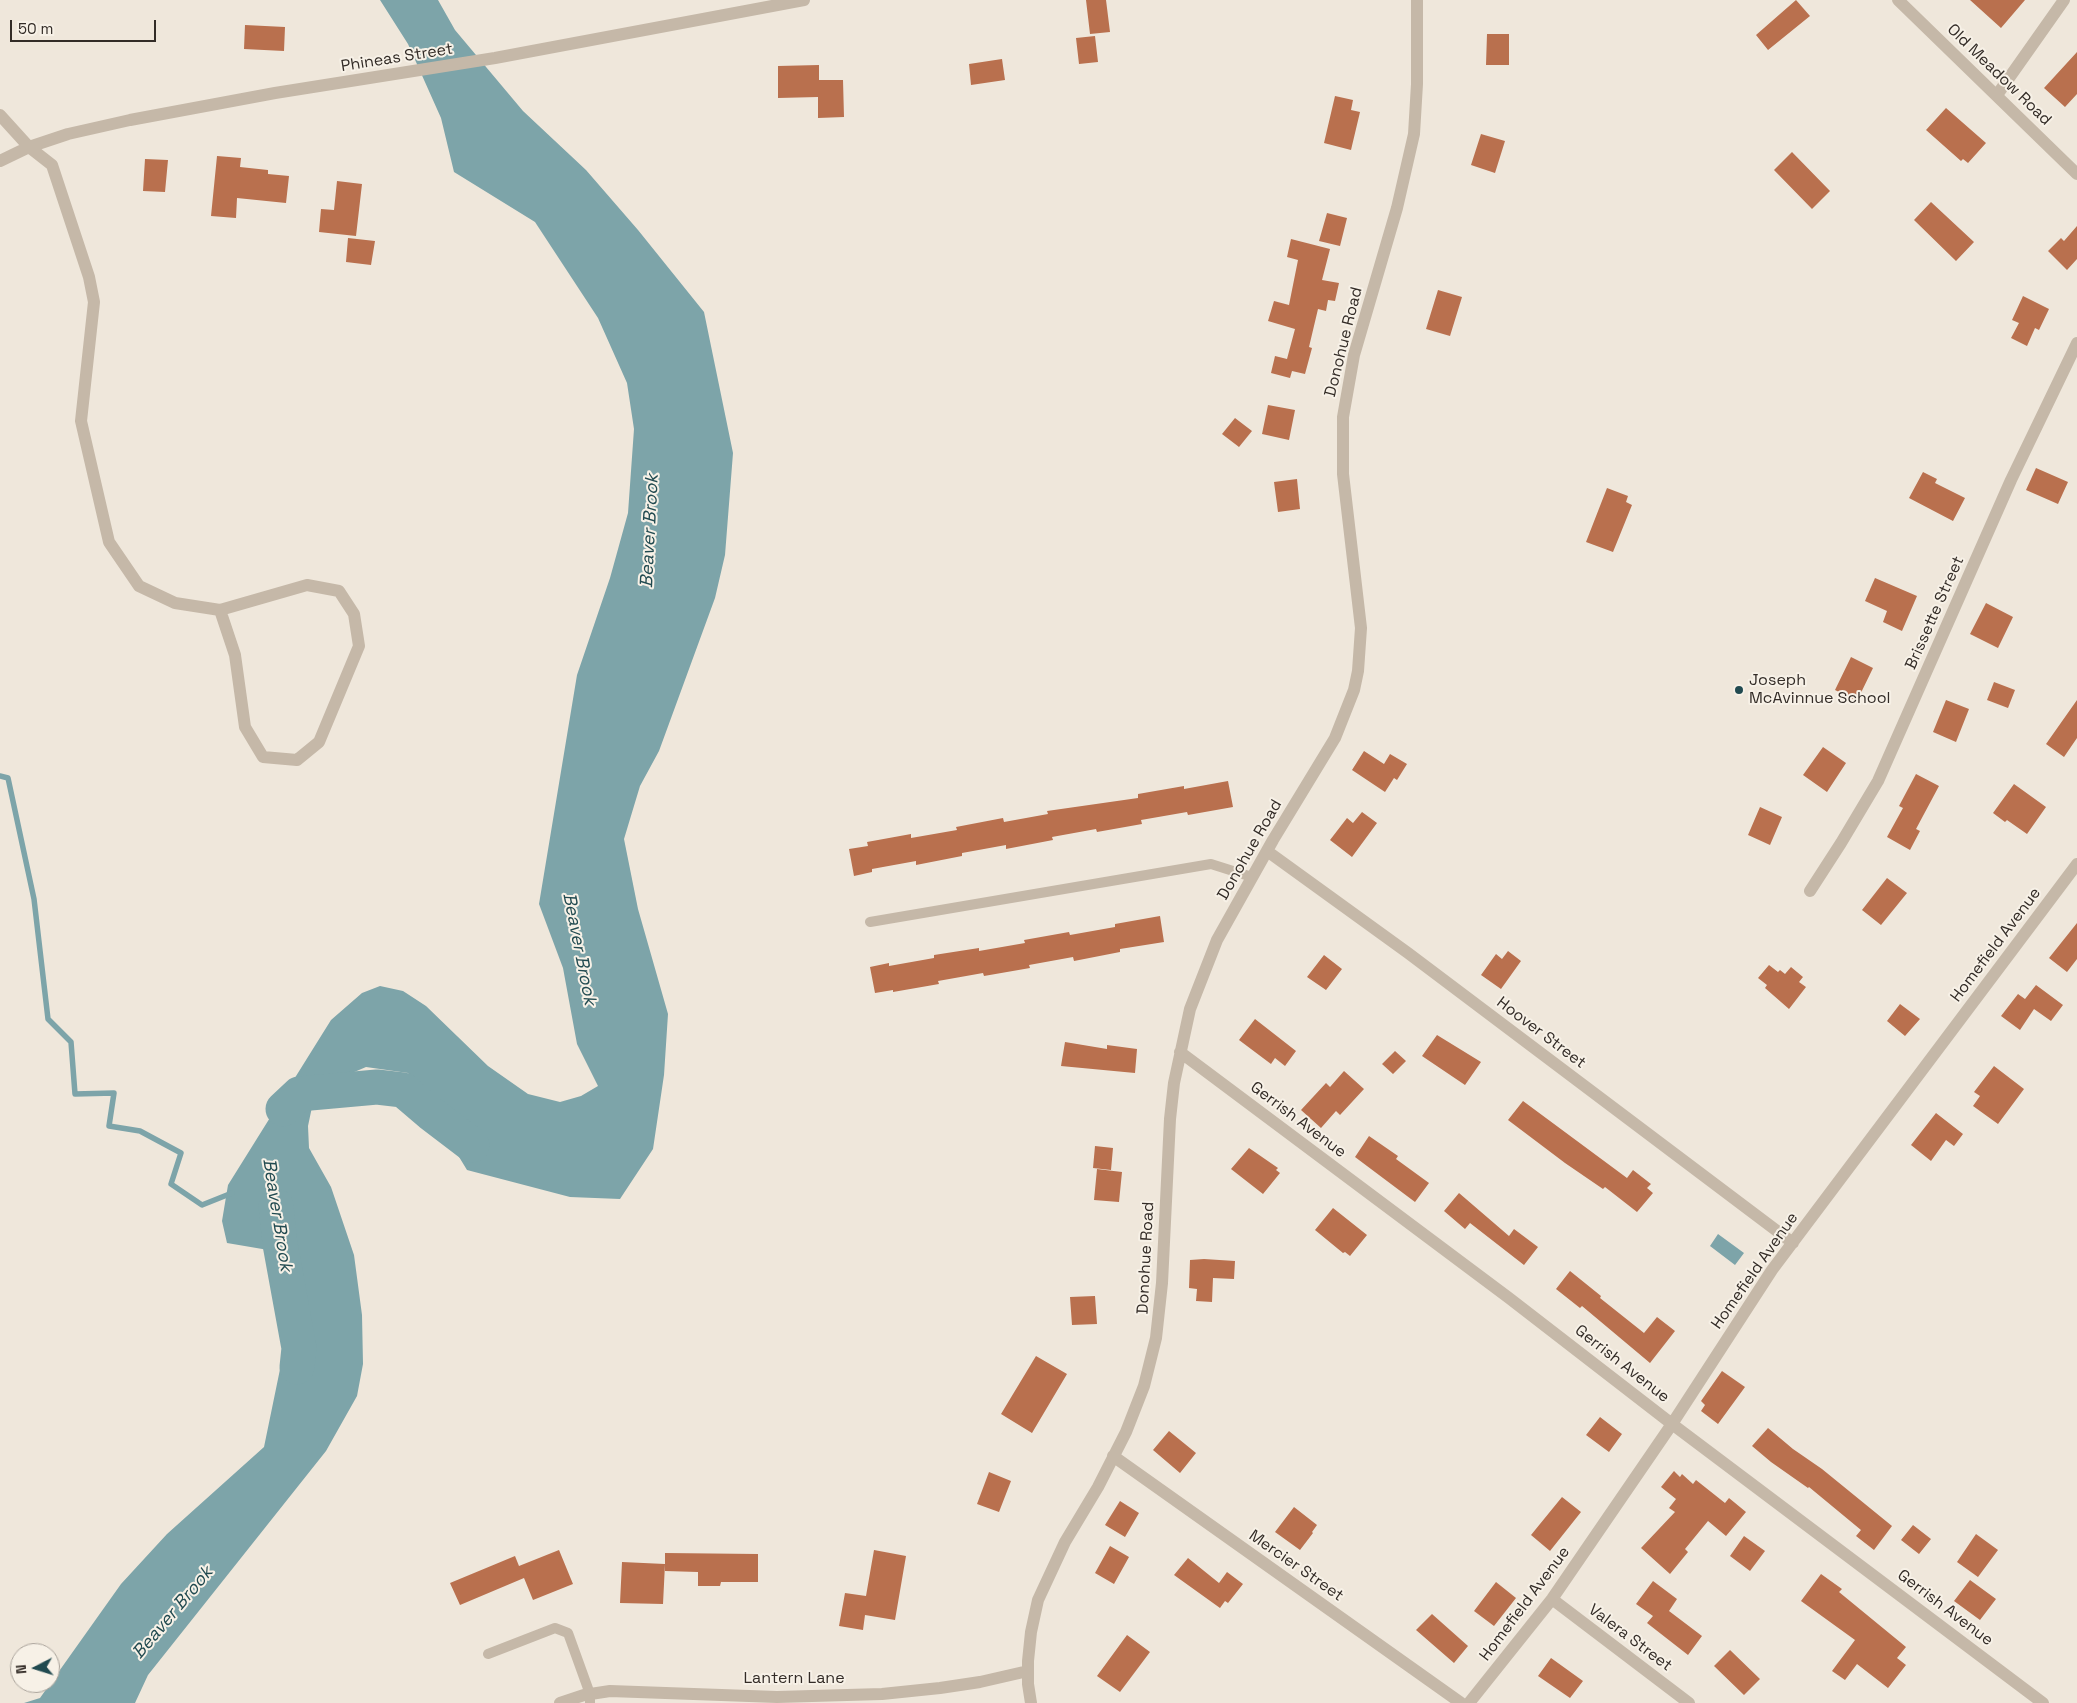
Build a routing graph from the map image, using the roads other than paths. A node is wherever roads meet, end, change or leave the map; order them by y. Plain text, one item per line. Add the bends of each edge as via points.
1 (804, 0) edge
2 (1417, 0) edge
3 (1898, 0) edge
4 (2064, 0) edge
5 (1996, 95) junction
6 (0, 115) edge
7 (29, 147) junction
8 (0, 161) edge
9 (2077, 174) edge
10 (2077, 343) edge
11 (220, 610) junction
12 (1267, 851) junction
13 (2077, 864) edge
14 (1252, 878) junction
15 (1810, 890) dead end
16 (870, 922) dead end
17 (1180, 1052) junction
18 (1793, 1243) junction
19 (1672, 1424) junction
20 (1113, 1456) junction
21 (1552, 1599) junction
22 (488, 1654) dead end
23 (1028, 1672) junction
24 (590, 1699) edge
25 (560, 1703) edge
26 (1031, 1703) edge
27 (1460, 1703) edge
28 (1469, 1703) edge
29 (1689, 1703) edge
30 (2044, 1703) edge

1 - 7 street, Phineas Street via 495,58 130,120
2 - 12 street, Donohue Road via 1414,134 1397,208 1354,355 1343,417 1343,474 1361,628 1358,671 1350,703 1335,738
3 - 5 street, Old Meadow Road
4 - 5 street
5 - 9 street, Old Meadow Road
6 - 7 street
7 - 8 street, Phineas Street
7 - 11 street via 52,165 89,277 94,302 81,422 109,542 139,586 175,603
10 - 15 street, Brissette Street via 2011,480 1878,781
11 - 11 street via 307,585 339,591 354,614 359,646 319,742 297,760 263,757 245,727 235,655
12 - 14 street, Donohue Road
12 - 18 street, Hoover Street
13 - 18 street, Homefield Avenue
14 - 16 lane via 1211,864
14 - 17 street, Donohue Road via 1216,940 1199,981
17 - 19 street, Gerrish Avenue
17 - 20 street, Donohue Road via 1170,1119 1156,1338 1144,1386
18 - 19 street, Homefield Avenue
19 - 21 street, Homefield Avenue
19 - 30 street, Gerrish Avenue
20 - 23 street, Donohue Road via 1038,1600 1031,1632
20 - 27 street, Mercier Street
21 - 28 street, Homefield Avenue
21 - 29 street, Valera Street
22 - 24 lane via 555,1628 568,1633
23 - 24 street, Lantern Lane via 948,1687 873,1694 777,1697 610,1691
23 - 26 street, Donohue Road
24 - 25 street, Lantern Lane

